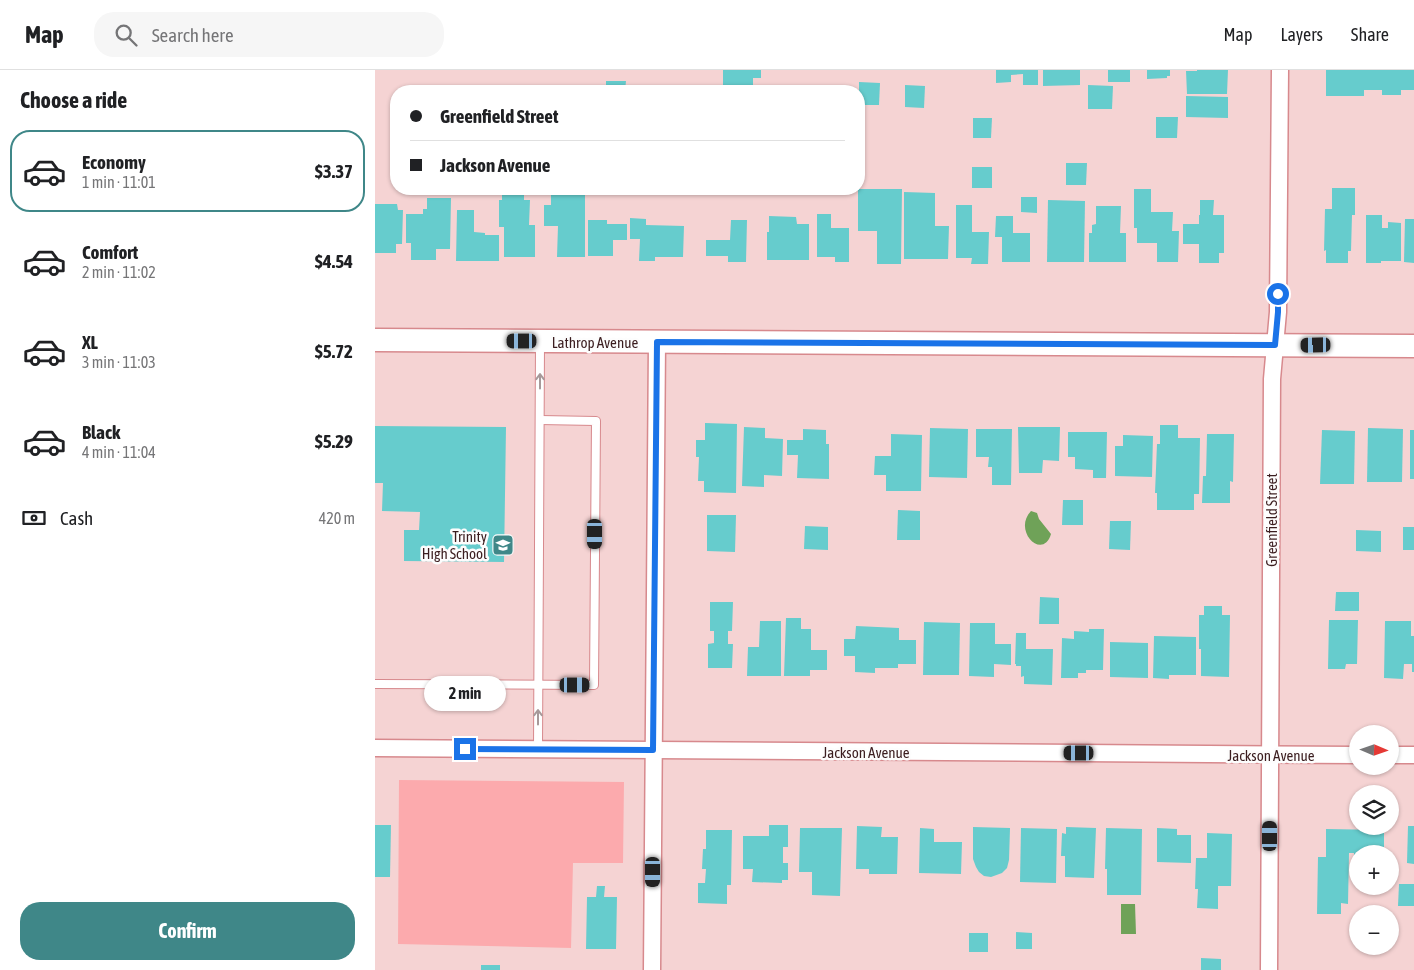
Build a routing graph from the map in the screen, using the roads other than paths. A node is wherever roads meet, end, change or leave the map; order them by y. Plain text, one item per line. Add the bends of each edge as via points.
1 (1280, 70) edge
2 (375, 340) edge
3 (540, 342) junction
4 (657, 342) junction
5 (1275, 345) junction
6 (1414, 346) edge
7 (540, 420) junction
8 (375, 684) edge
9 (538, 684) junction
10 (375, 748) edge
11 (538, 749) junction
12 (653, 750) junction
13 (1271, 755) junction
14 (1349, 755) edge
15 (1399, 755) edge
16 (1414, 755) edge
17 (652, 970) edge
18 (1269, 970) edge

1 - 5 street, Greenfield Street
2 - 3 street, Lathrop Avenue
3 - 4 street, Lathrop Avenue
7 -> 3 lane
4 - 5 street, Lathrop Avenue
4 - 12 street
5 - 6 street, Lathrop Avenue
5 - 13 street, Greenfield Street via 1272,391
7 - 9 lane
7 - 9 lane via 596,421 594,685
8 - 9 lane
11 -> 9 lane
10 - 11 street, Jackson Avenue
11 - 12 street, Jackson Avenue
12 - 13 street, Jackson Avenue
12 - 17 street
13 - 14 street, Jackson Avenue
13 - 18 street, Greenfield Street
15 - 16 street

